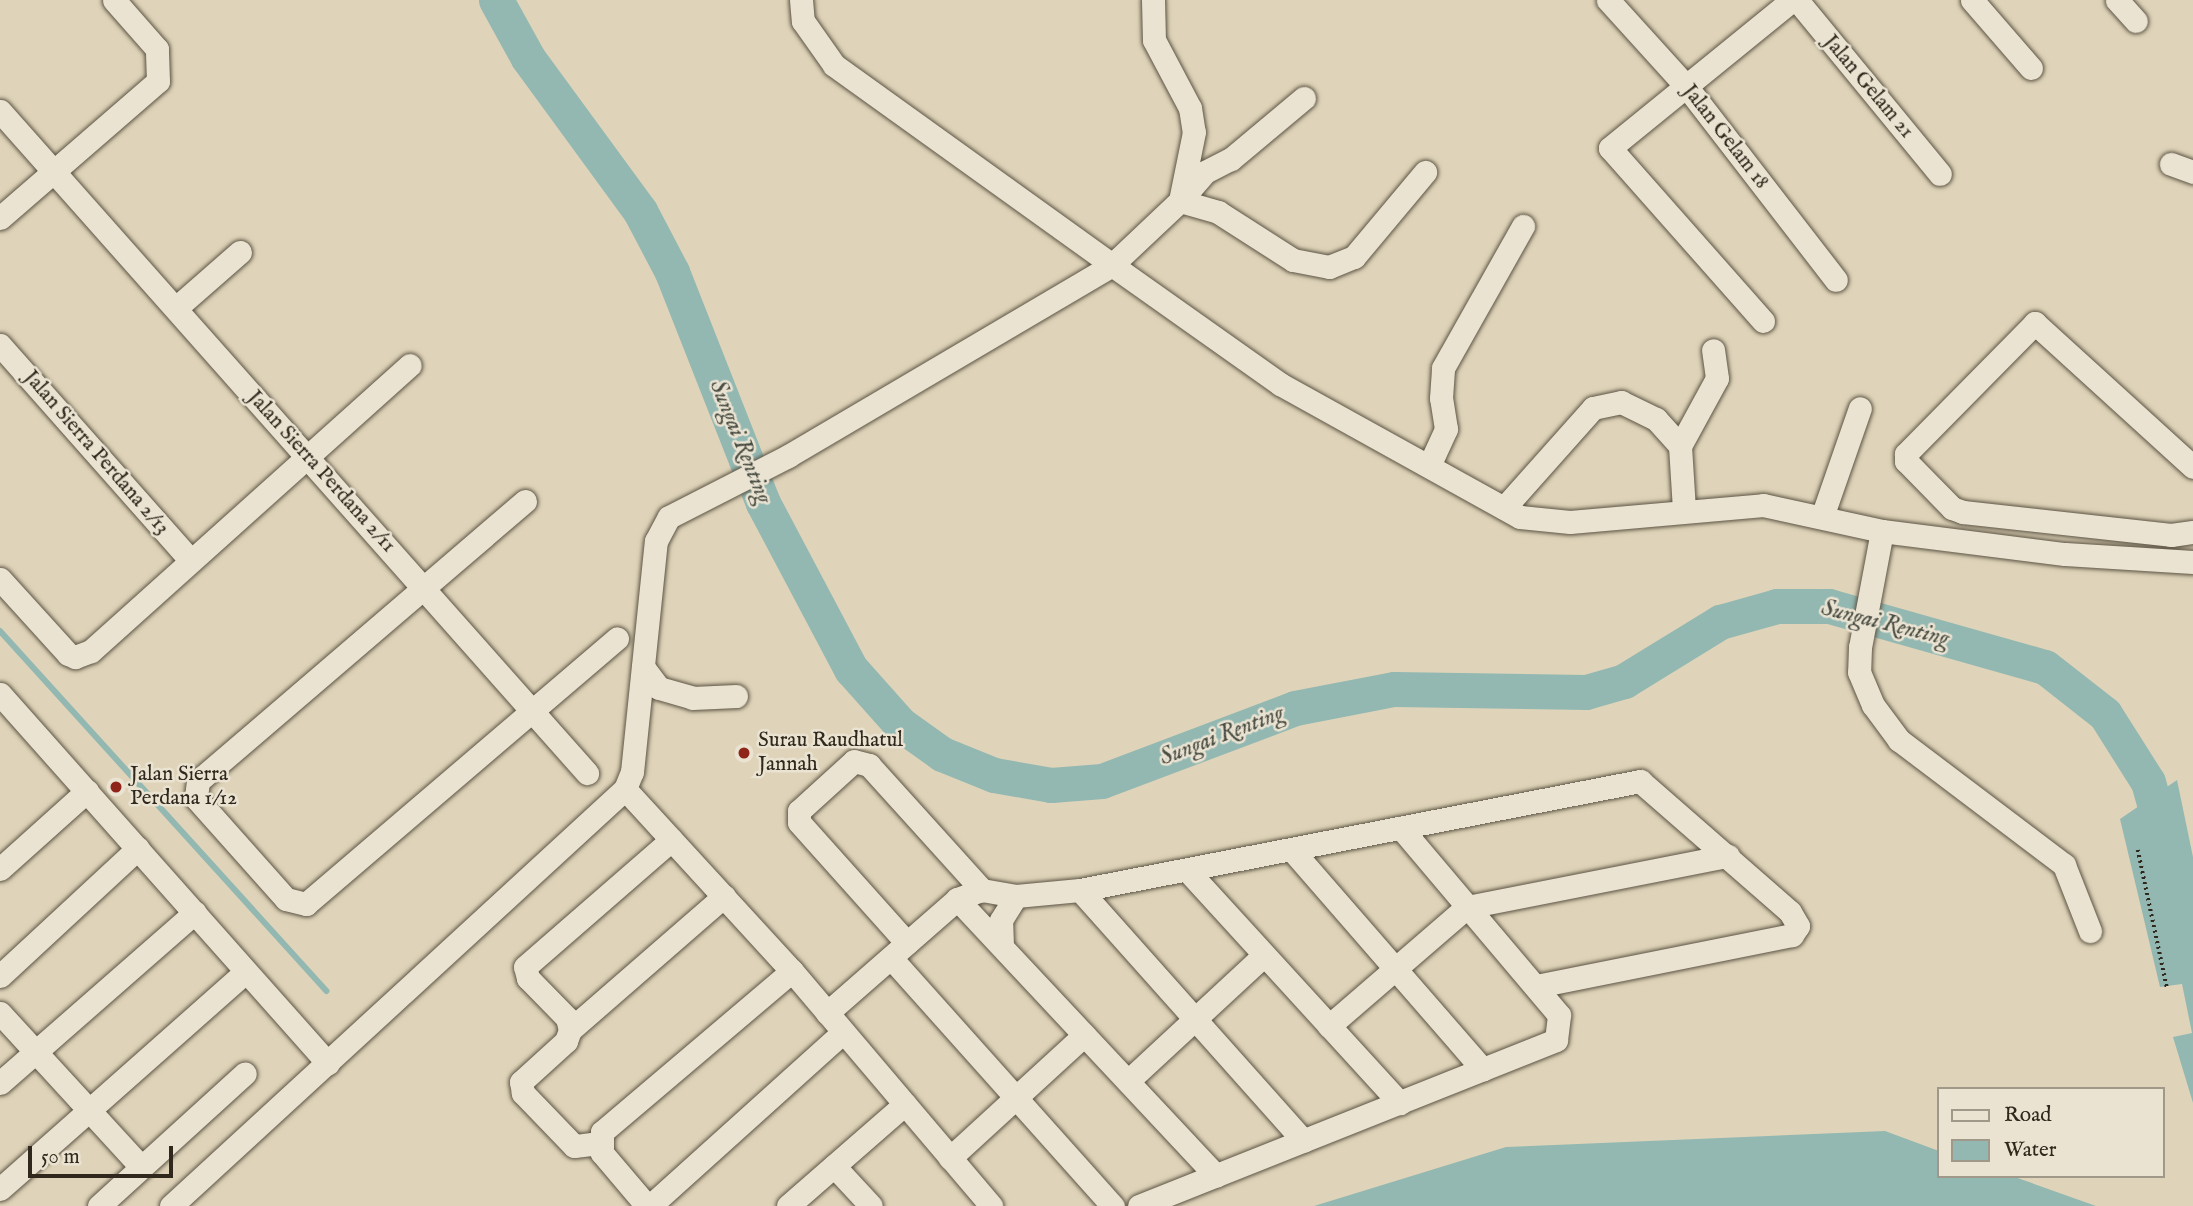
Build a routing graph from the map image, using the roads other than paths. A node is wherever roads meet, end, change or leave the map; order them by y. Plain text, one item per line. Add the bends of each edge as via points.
1 (114, 0) edge
2 (801, 0) edge
3 (1153, 0) edge
4 (1608, 0) edge
5 (1794, 0) edge
6 (1972, 0) edge
7 (2117, 0) edge
8 (2136, 21) dead end
9 (2031, 68) dead end
10 (1686, 86) junction
11 (1304, 98) dead end
12 (0, 111) edge
13 (55, 171) junction
14 (1425, 172) dead end
15 (1940, 174) dead end
16 (1180, 201) junction
17 (0, 218) edge
18 (1523, 226) dead end
19 (240, 252) dead end
20 (1112, 265) junction
21 (1836, 280) dead end
22 (176, 308) junction
23 (1763, 321) dead end
24 (0, 345) edge
25 (1713, 350) dead end
26 (410, 365) dead end
27 (1860, 408) dead end
28 (1680, 446) junction
29 (308, 456) junction
30 (1429, 466) junction
31 (2193, 467) edge
32 (525, 500) dead end
33 (1504, 508) junction
34 (1684, 510) junction
35 (1822, 517) junction
36 (1882, 531) junction
37 (2193, 531) edge
38 (191, 561) junction
39 (2193, 562) edge
40 (0, 579) edge
41 (424, 587) junction
42 (617, 638) dead end
43 (643, 667) junction
44 (0, 694) edge
45 (736, 696) dead end
46 (533, 710) junction
47 (587, 773) dead end
48 (625, 789) junction
49 (87, 791) junction
50 (1401, 828) junction
51 (671, 840) junction
52 (138, 848) junction
53 (1292, 850) junction
54 (1728, 856) junction
55 (0, 869) edge
56 (1187, 870) junction
57 (982, 890) junction
58 (1080, 890) junction
59 (723, 896) junction
60 (1016, 896) junction
61 (957, 899) junction
62 (1467, 907) junction
63 (195, 912) junction
64 (2090, 931) dead end
65 (1002, 946) junction
66 (899, 950) junction
67 (1264, 955) junction
68 (1393, 968) junction
69 (792, 971) junction
70 (245, 972) junction
71 (0, 975) edge
72 (1536, 986) junction
73 (0, 1013) edge
74 (827, 1013) junction
75 (1195, 1019) junction
76 (1329, 1026) junction
77 (570, 1030) junction
78 (843, 1032) junction
79 (1084, 1035) junction
80 (35, 1051) junction
81 (328, 1064) junction
82 (1483, 1070) junction
83 (245, 1073) dead end
84 (1128, 1081) junction
85 (0, 1083) edge
86 (1016, 1098) junction
87 (1401, 1103) junction
88 (905, 1104) junction
89 (89, 1110) junction
90 (1304, 1141) junction
91 (599, 1143) junction
92 (950, 1158) junction
93 (834, 1166) junction
94 (141, 1167) junction
95 (1216, 1176) junction
96 (0, 1189) edge
97 (99, 1206) edge
98 (171, 1206) edge
99 (648, 1206) edge
100 (788, 1206) edge
101 (871, 1206) edge
102 (990, 1206) edge
103 (1112, 1206) edge
104 (1139, 1206) edge

1 - 13 street via 157,49 158,81
2 - 20 street via 803,21 834,65
3 - 16 street via 1154,40 1190,108 1194,132
4 - 10 street, Jalan Gelam 18
5 - 10 street
5 - 15 street, Jalan Gelam 21
6 - 9 street
7 - 8 street
10 - 21 street, Jalan Gelam 18
10 - 23 street via 1611,148
11 - 16 street via 1231,159 1205,172
12 - 13 street, Jalan Sierra Perdana 2/11
13 - 17 street
13 - 22 street, Jalan Sierra Perdana 2/11
14 - 16 street via 1354,257 1329,267 1293,260 1218,212
16 - 20 street
18 - 30 street via 1443,368 1446,429
19 - 22 street
20 - 30 street via 1280,384
20 - 43 street via 788,456 669,517 656,541
22 - 29 street, Jalan Sierra Perdana 2/11
24 - 38 street, Jalan Sierra Perdana 2/13
25 - 28 street via 1717,378
26 - 29 street
27 - 35 street
28 - 33 street via 1656,419 1620,402 1605,403 1593,408
28 - 34 street
29 - 38 street
29 - 41 street, Jalan Sierra Perdana 2/11
30 - 33 street
31 - 37 street via 2035,323 2027,326 1906,454 1906,461 1952,508 1963,512 2171,535
32 - 41 street
33 - 34 street via 1520,517 1570,522
34 - 35 street via 1763,505
35 - 36 street
36 - 39 street via 2065,554
36 - 64 street via 1860,647 1864,683 1873,705 1899,740 2064,865
38 - 40 street via 91,652 75,657
41 - 46 street, Jalan Sierra Perdana 2/11
41 - 46 street via 198,780 196,798 286,899 297,906 306,904
42 - 46 street
43 - 45 street via 659,688 693,698
43 - 48 street via 632,772
44 - 49 street
46 - 47 street, Jalan Sierra Perdana 2/11
48 - 51 street
48 - 81 street
49 - 52 street
49 - 55 street
50 - 53 street
50 - 54 street via 1640,782 1660,794
50 - 62 street
51 - 59 street
51 - 77 street via 525,967 528,978 567,1018
52 - 63 street
52 - 71 street
53 - 56 street
53 - 68 street
54 - 62 street
54 - 72 street via 1796,918 1798,926 1792,935
56 - 58 street
56 - 67 street
57 - 60 street
57 - 61 street
57 - 66 street via 861,761 854,761 803,807 799,822
58 - 60 street
58 - 75 street
59 - 69 street
59 - 77 street
60 - 65 street via 1001,920
61 - 65 street
61 - 66 street
62 - 68 street
62 - 72 street
63 - 70 street
63 - 80 street
65 - 79 street
66 - 74 street
66 - 86 street
67 - 75 street
67 - 76 street
68 - 76 street
68 - 82 street
69 - 74 street
69 - 91 street via 609,1122
70 - 81 street
70 - 89 street
72 - 82 street via 1559,1015 1556,1040
73 - 80 street
74 - 78 street
75 - 84 street
75 - 90 street
76 - 87 street
77 - 91 street via 566,1041 521,1082 523,1093 574,1146
78 - 88 street
78 - 99 street
79 - 84 street
79 - 86 street
80 - 85 street
80 - 89 street
81 - 98 street
82 - 87 street
83 - 94 street
84 - 95 street
86 - 92 street
86 - 103 street
87 - 90 street
88 - 92 street
88 - 93 street
89 - 94 street
89 - 96 street
90 - 95 street
91 - 99 street via 602,1153
92 - 102 street
93 - 100 street
93 - 101 street
94 - 97 street
95 - 104 street

